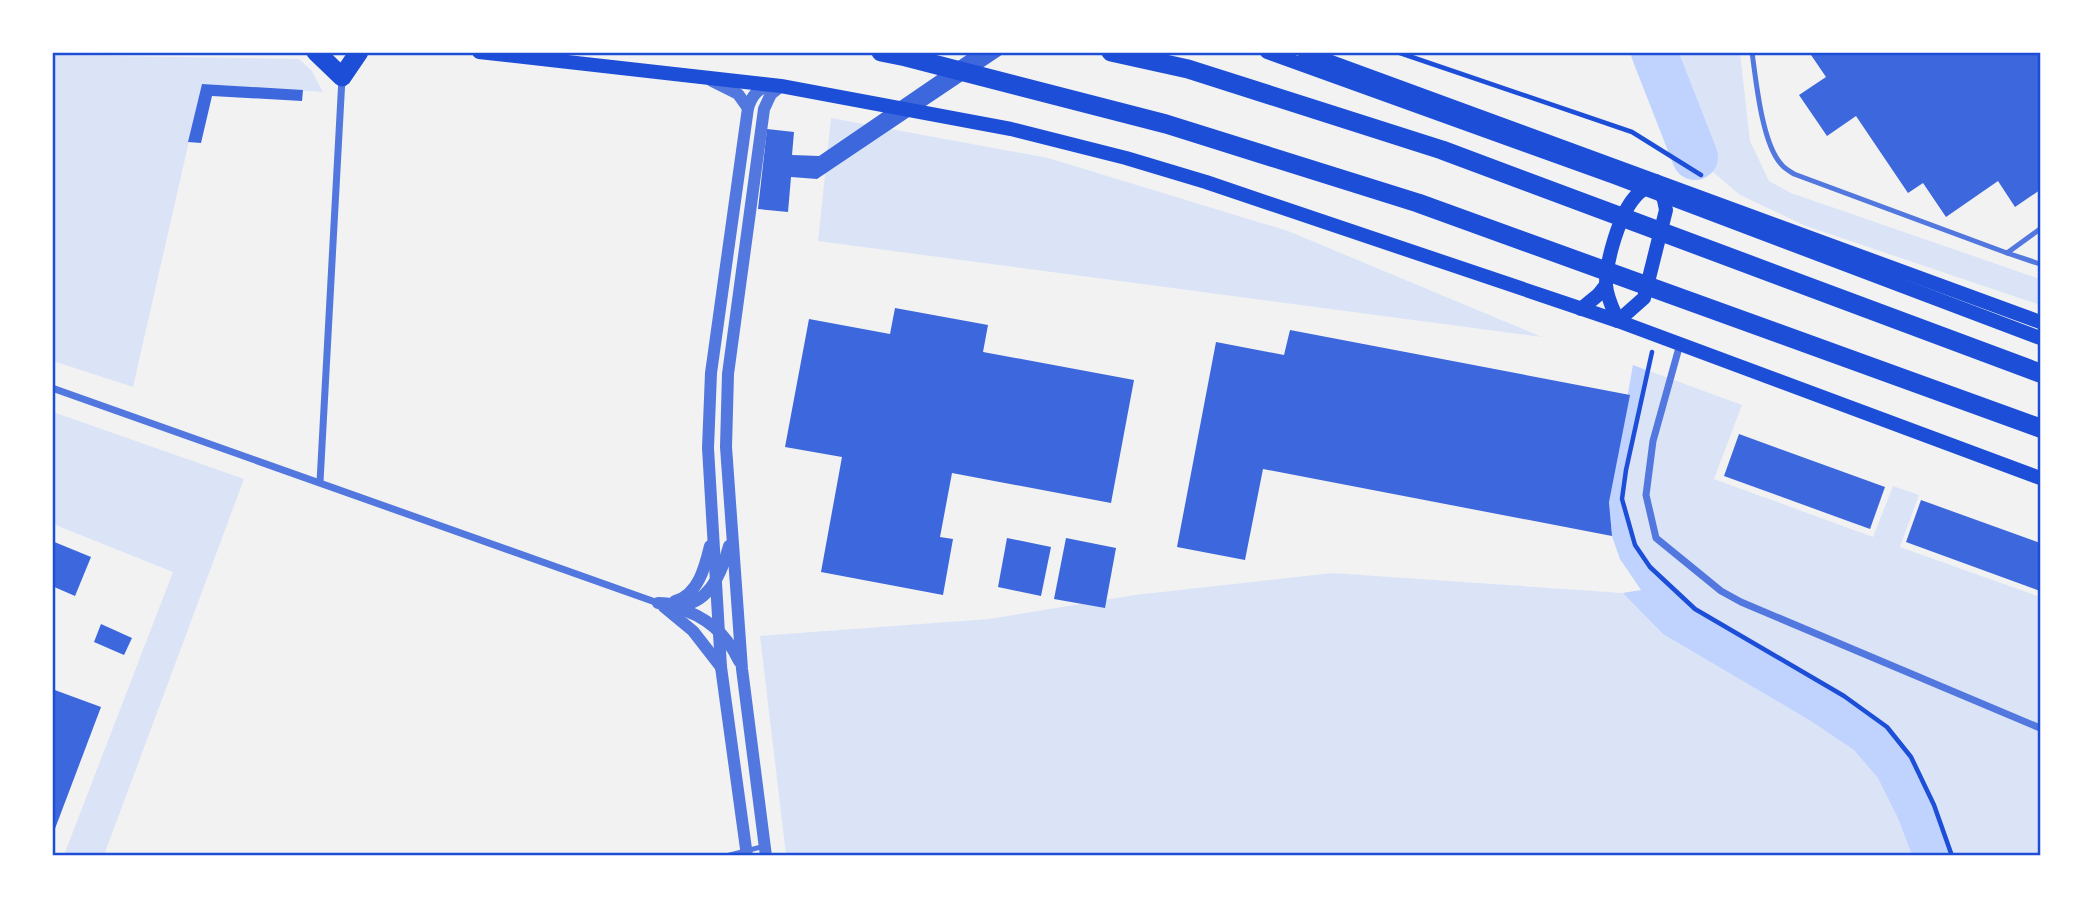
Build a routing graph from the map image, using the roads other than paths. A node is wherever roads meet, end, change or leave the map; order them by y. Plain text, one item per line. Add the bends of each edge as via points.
1 (316, 52) edge
2 (359, 52) edge
3 (479, 52) edge
4 (881, 52) edge
5 (1111, 52) edge
6 (1139, 52) edge
7 (1267, 52) edge
8 (1304, 52) edge
9 (1752, 52) edge
10 (1188, 69) junction
11 (699, 76) junction
12 (342, 77) junction
13 (781, 86) junction
14 (748, 108) junction
15 (1656, 181) junction
16 (1638, 194) junction
17 (1694, 202) junction
18 (1665, 204) junction
19 (2040, 229) edge
20 (2007, 253) junction
21 (2040, 264) edge
22 (1606, 285) junction
23 (1644, 298) junction
24 (1581, 309) junction
25 (1618, 321) junction
26 (2040, 322) edge
27 (1651, 334) junction
28 (2040, 338) edge
29 (1680, 344) junction
30 (2040, 373) edge
31 (52, 388) edge
32 (2040, 428) edge
33 (2040, 478) edge
34 (320, 482) junction
35 (713, 532) junction
36 (732, 533) junction
37 (716, 581) junction
38 (658, 603) junction
39 (719, 629) junction
40 (721, 667) junction
41 (742, 668) junction
42 (2040, 728) edge
43 (765, 851) edge
44 (747, 853) edge
45 (726, 856) edge

1 - 12 highway
2 - 12 highway
3 - 11 main road
4 - 32 highway via 1166,124 1418,203
5 - 10 highway
6 - 10 highway
7 - 16 main road via 1614,177
8 - 15 main road
9 - 20 lane via 1767,136 1781,165 1809,181
10 - 30 highway via 1442,150
11 - 13 main road
11 - 14 street via 732,90
12 - 34 street
13 - 14 street via 761,89
13 - 24 main road via 1011,129 1126,158
13 - 36 street via 764,109 728,374 726,447
14 - 35 street via 711,373 708,448
15 - 16 main road
15 - 17 main road
15 - 18 main road
16 - 18 main road
16 - 22 main road via 1625,212
17 - 18 main road
17 - 26 main road
17 - 28 main road
18 - 23 main road
19 - 20 lane
20 - 21 lane
22 - 24 main road
22 - 25 main road
23 - 25 main road
23 - 27 main road
24 - 25 main road
25 - 27 main road
27 - 29 main road
29 - 33 main road
29 - 42 street via 1653,441 1646,495 1656,538 1741,602
31 - 34 street
34 - 38 street
35 - 37 street
35 - 38 street via 703,570 690,592 678,601
36 - 37 street
36 - 41 street
37 - 38 street via 698,600 683,605
37 - 39 street
38 - 39 street via 682,609
38 - 40 street via 693,631
39 - 40 street
39 - 41 street
40 - 44 street
41 - 43 street
43 - 44 lane
44 - 45 lane

